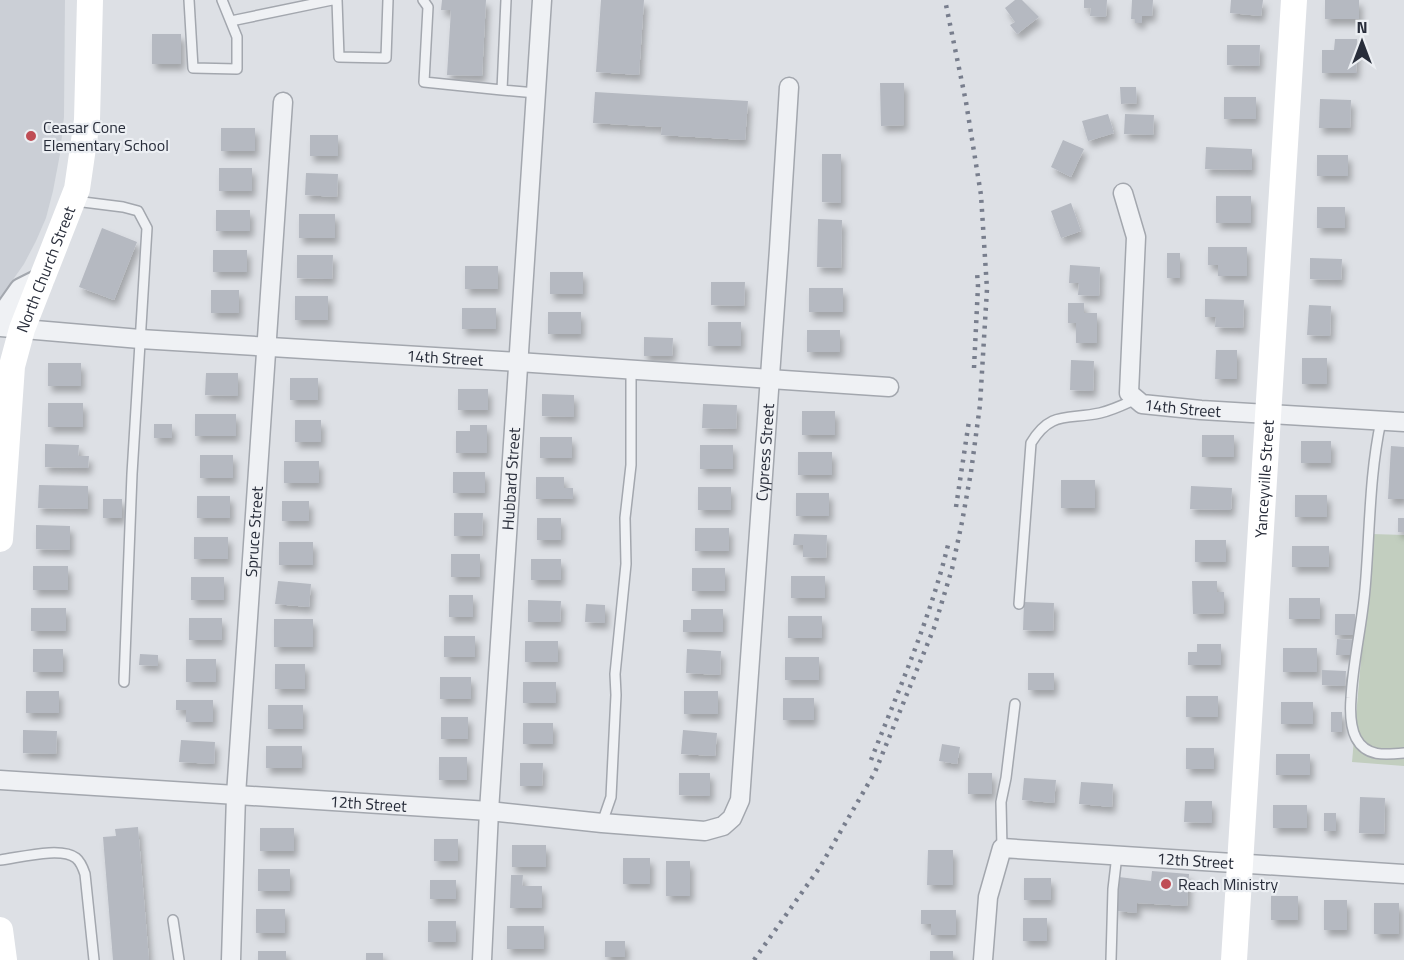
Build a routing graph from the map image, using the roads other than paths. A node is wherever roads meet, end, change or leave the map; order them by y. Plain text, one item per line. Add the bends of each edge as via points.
1 (90, 0) edge
2 (189, 0) edge
3 (222, 0) edge
4 (332, 0) edge
5 (337, 0) edge
6 (388, 0) edge
7 (423, 0) edge
8 (506, 0) edge
9 (542, 0) edge
10 (1294, 0) edge
11 (231, 21) junction
12 (789, 87) dead end
13 (502, 90) junction
14 (536, 93) junction
15 (283, 102) dead end
16 (1123, 193) dead end
17 (74, 201) junction
18 (7, 325) edge
19 (140, 339) junction
20 (266, 347) junction
21 (518, 362) junction
22 (631, 369) junction
23 (770, 378) junction
24 (889, 387) dead end
25 (1136, 399) junction
26 (1268, 413) junction
27 (1381, 421) junction
28 (1404, 422) edge
29 (2, 483) edge
30 (0, 539) edge
31 (1019, 604) dead end
32 (124, 682) dead end
33 (1015, 704) dead end
34 (1404, 753) edge
35 (0, 780) edge
36 (236, 795) junction
37 (489, 812) junction
38 (732, 818) joint
39 (602, 823) junction
40 (1117, 854) junction
41 (999, 856) junction
42 (0, 860) edge
43 (1240, 864) junction
44 (1404, 874) edge
45 (173, 920) dead end
46 (0, 930) edge
47 (4, 960) edge
48 (94, 960) edge
49 (179, 960) edge
50 (231, 960) edge
51 (482, 960) edge
52 (983, 960) edge
53 (1111, 960) edge
54 (1234, 960) edge

1 - 17 main road, North Church Street via 87,120
2 - 11 lane via 193,68 237,69 237,37
3 - 11 lane
4 - 11 lane
5 - 6 lane via 339,57 386,58
7 - 13 lane via 428,7 424,82
8 - 13 lane
9 - 14 street, Hubbard Street
10 - 26 main road, Yanceyville Street
12 - 23 street, Cypress Street
13 - 14 lane
14 - 21 street, Hubbard Street
15 - 20 street, Spruce Street
16 - 25 street, 14th Street via 1136,237 1129,393
17 - 18 main road, North Church Street via 41,280
17 - 19 lane via 123,207 138,212 145,221
18 - 19 street, 14th Street
18 - 29 main road, North Church Street via 12,366
19 - 20 street, 14th Street
19 - 32 lane
20 - 21 street, 14th Street
20 - 36 street, Spruce Street
21 - 22 street, 14th Street
21 - 37 street, Hubbard Street
22 - 23 street, 14th Street
22 - 39 lane via 626,564 615,674 611,797
23 - 24 street, 14th Street
23 - 38 street, Cypress Street via 740,800
25 - 26 street, 14th Street via 1142,404
25 - 31 lane via 1101,412 1050,421 1031,443
26 - 27 street, 14th Street
26 - 43 main road, Yanceyville Street
27 - 28 street, 14th Street
27 - 34 lane via 1374,458 1351,718 1352,729 1363,748 1373,753
29 - 30 main road, North Church Street
33 - 41 lane via 1001,802
35 - 36 street, 12th Street
36 - 37 street, 12th Street
36 - 50 street, Spruce Street
37 - 39 street, 12th Street
37 - 51 street, Hubbard Street
38 - 39 street, 12th Street via 723,826 705,831
40 - 41 street, 12th Street
40 - 43 street, 12th Street
40 - 53 lane
41 - 52 street via 988,897
42 - 48 lane via 63,852 75,857 85,874
43 - 44 street, 12th Street
43 - 54 main road, Yanceyville Street
45 - 49 lane
46 - 47 main road

